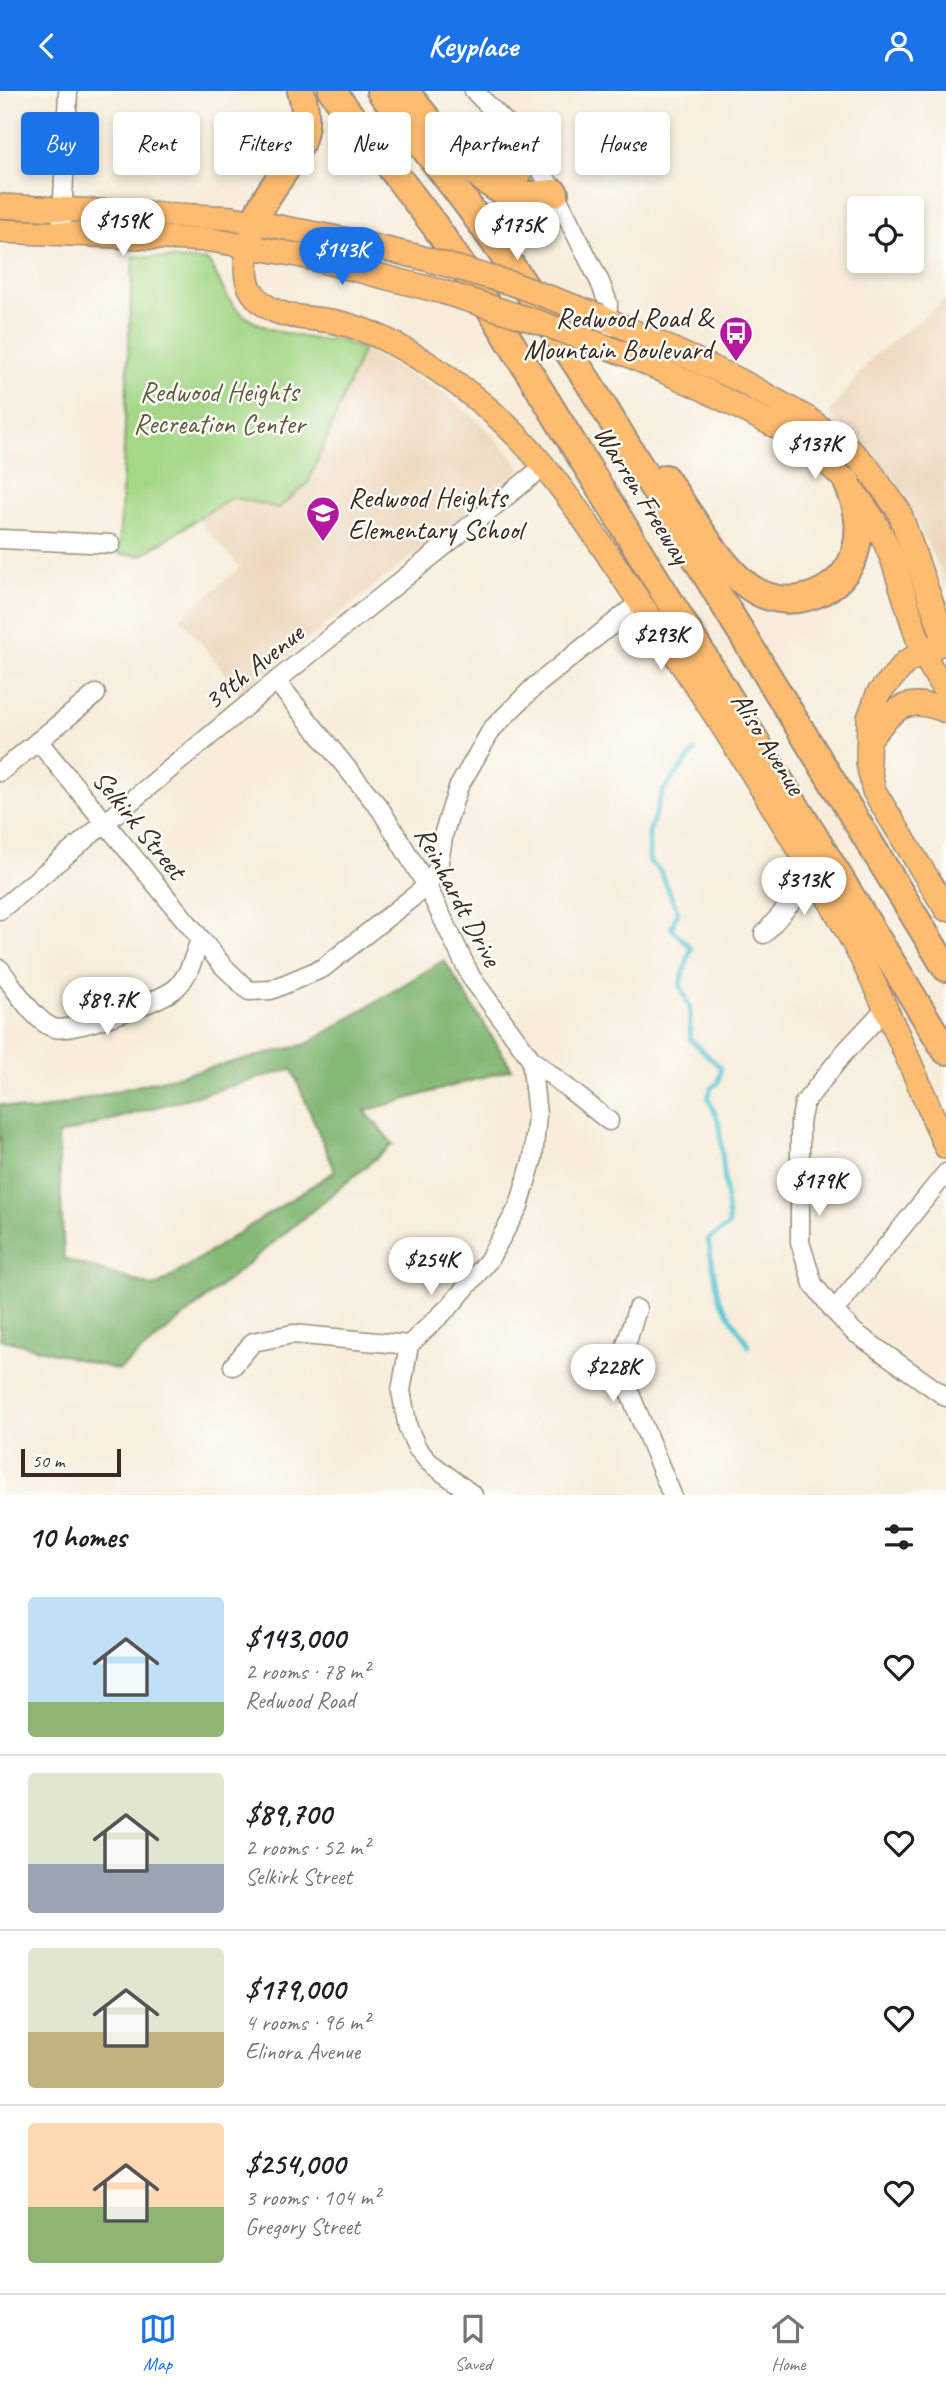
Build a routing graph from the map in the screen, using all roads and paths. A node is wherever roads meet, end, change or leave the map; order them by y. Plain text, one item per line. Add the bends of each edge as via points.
1 (68, 91) edge
2 (301, 91) edge
3 (332, 91) edge
4 (380, 91) edge
5 (405, 91) edge
6 (474, 91) edge
7 (495, 112) edge
8 (517, 175) edge
9 (543, 175) edge
10 (494, 185) junction
11 (555, 193) junction
12 (0, 206) edge
13 (63, 210) junction
14 (0, 231) edge
15 (62, 234) junction
16 (252, 234) junction
17 (604, 326) junction
18 (589, 383) junction
19 (543, 467) junction
20 (847, 482) junction
21 (0, 539) edge
22 (111, 544) dead end
23 (640, 602) junction
24 (945, 643) edge
25 (922, 652) junction
26 (276, 681) junction
27 (946, 693) edge
28 (96, 694) dead end
29 (946, 711) edge
30 (871, 737) junction
31 (38, 741) junction
32 (0, 772) edge
33 (104, 822) junction
34 (815, 875) junction
35 (427, 886) junction
36 (946, 909) edge
37 (0, 911) edge
38 (764, 934) dead end
39 (200, 940) junction
40 (946, 968) edge
41 (0, 969) edge
42 (886, 1008) junction
43 (946, 1051) edge
44 (531, 1059) junction
45 (610, 1121) dead end
46 (946, 1147) edge
47 (946, 1173) edge
48 (637, 1309) dead end
49 (834, 1311) junction
50 (409, 1345) junction
51 (233, 1367) dead end
52 (946, 1397) edge
53 (472, 1495) edge
54 (672, 1495) edge

1 - 13 street
2 - 16 highway via 306,113 304,136 262,205
3 - 43 highway, Warren Freeway via 435,226 484,299
4 - 18 highway, Warren Freeway via 467,204
5 - 10 highway via 461,157
6 - 7 street
8 - 10 highway
9 - 11 street
10 - 11 highway via 511,194
11 - 17 street via 604,290 608,303
12 - 13 main road
13 - 15 street
13 - 16 main road via 201,215
14 - 15 main road
15 - 16 main road via 201,240
16 - 17 main road, bridge via 443,292
16 - 17 main road, bridge via 419,257 513,284
16 - 19 main road, Aliso Avenue via 247,280 260,302 284,314 353,327 423,362 498,418
17 - 20 main road, bridge via 628,355 796,436
17 - 24 main road via 739,380 807,418 849,449 899,511
18 - 20 highway via 639,440 731,570 768,598 812,597 835,583 852,562 859,524
18 - 40 highway, Warren Freeway
19 - 23 main road, Aliso Avenue
19 - 26 street, 39th Avenue
20 - 25 main road via 885,542
21 - 22 street
23 - 34 main road, Aliso Avenue via 710,704
23 - 35 street via 534,687 492,729 458,788 438,867
24 - 25 main road
25 - 27 main road
25 - 30 main road via 898,669 878,694 869,717
26 - 33 street, 39th Avenue
26 - 35 street, Reinhardt Drive via 381,810
28 - 31 street
29 - 30 main road via 906,705 889,715
30 - 36 main road via 874,790
31 - 32 street
31 - 33 street, Selkirk Street
33 - 37 street, 39th Avenue
33 - 39 street, Selkirk Street
34 - 38 street
34 - 42 main road, Aliso Avenue
35 - 39 street, Selkirk Street via 323,968 271,991 248,991
35 - 44 street, Reinhardt Drive via 471,977
39 - 41 street via 189,970 177,987 160,999 72,1028 54,1028 38,1019
42 - 46 main road, Aliso Avenue
42 - 49 street via 804,1103 800,1123 800,1242 813,1284
44 - 45 street, Reinhardt Drive
44 - 50 street via 537,1115 533,1158 519,1206 488,1261
47 - 49 street
48 - 54 street via 626,1345 628,1389
49 - 52 street via 854,1332
50 - 51 street via 293,1334 253,1342
50 - 53 street via 401,1391 408,1428 429,1462

